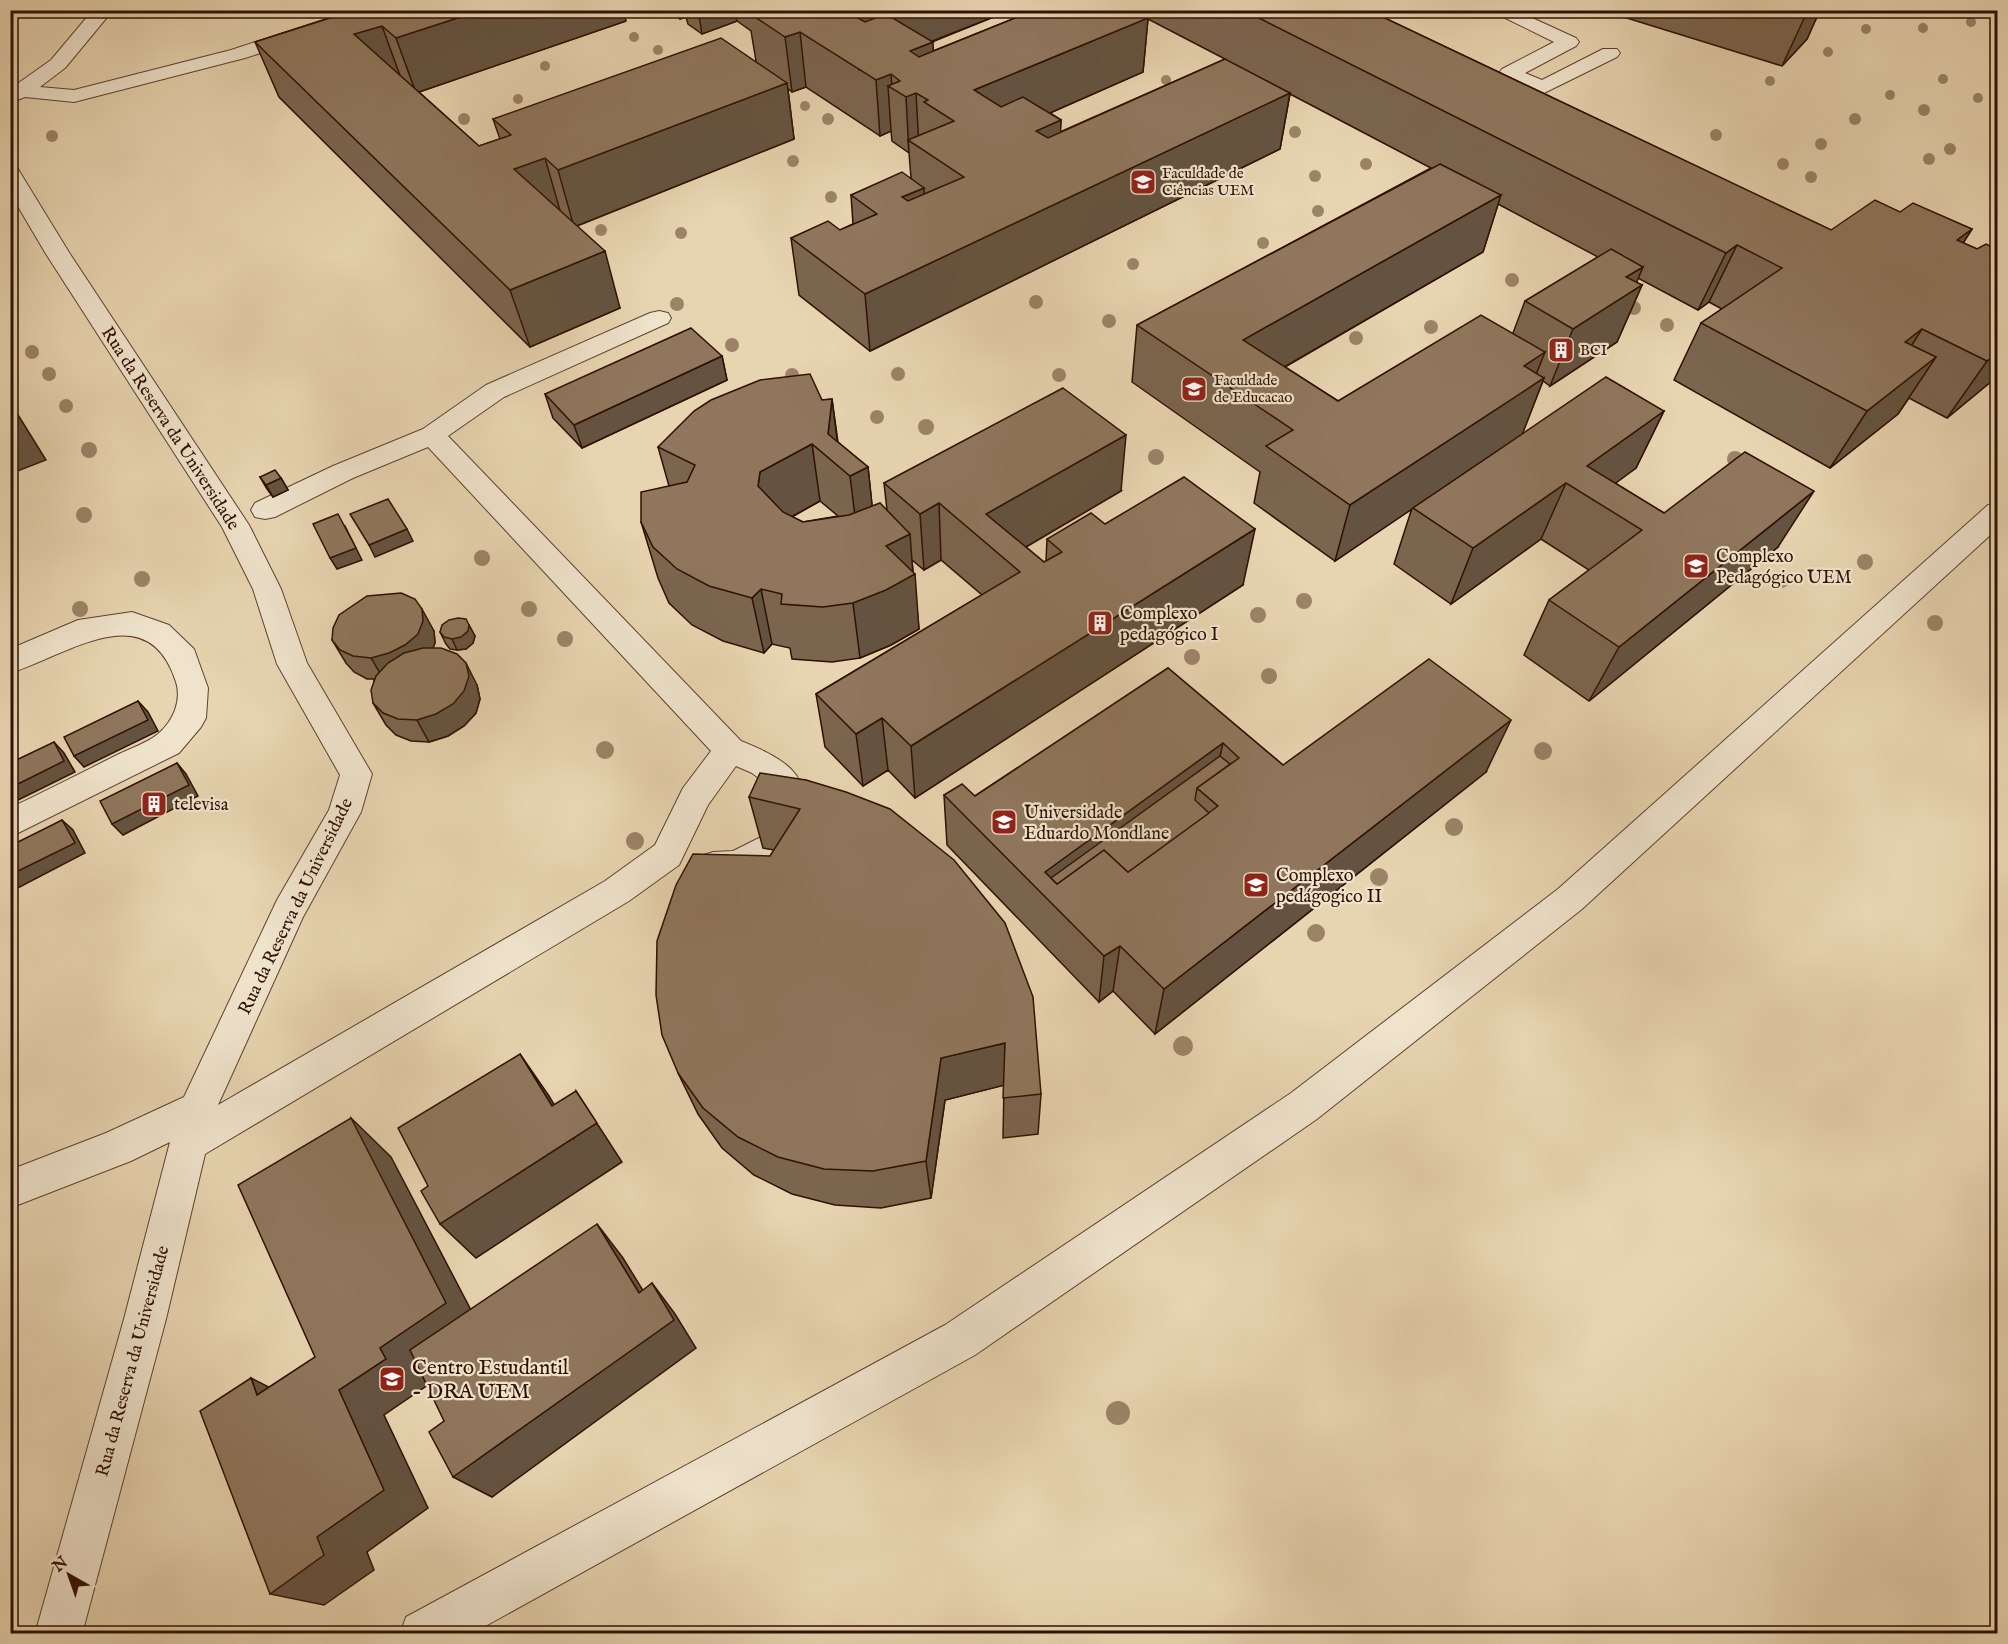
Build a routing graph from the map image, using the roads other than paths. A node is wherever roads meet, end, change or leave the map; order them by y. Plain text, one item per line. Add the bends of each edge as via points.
1 (104, 10) edge
2 (1498, 10) edge
3 (372, 11) edge
4 (1610, 53) dead end
5 (16, 95) edge
6 (10, 174) edge
7 (659, 318) dead end
8 (432, 435) junction
9 (265, 510) dead end
10 (1998, 512) edge
11 (10, 662) edge
12 (730, 750) junction
13 (785, 811) edge
14 (10, 824) edge
15 (761, 851) edge
16 (667, 855) junction
17 (193, 1127) junction
18 (10, 1189) edge
19 (58, 1634) edge
20 (423, 1634) edge

1 - 5 lane via 58,64
2 - 4 lane via 1569,42 1509,73 1542,88
3 - 5 lane via 238,54 74,96
6 - 17 lane, Rua da Reserva da Universidade via 235,525 267,589 292,664 356,774 345,812 289,910
7 - 8 lane via 495,391
8 - 9 lane
8 - 12 lane
10 - 20 lane via 1570,899 1304,1106 960,1340
11 - 14 lane via 78,631 132,623 158,633 183,657 193,688 190,718 168,744
12 - 13 lane via 772,766 783,779
12 - 16 lane via 695,797
15 - 16 lane via 739,865 690,863
16 - 17 lane via 617,891
17 - 18 lane via 117,1148
17 - 19 lane, Rua da Reserva da Universidade via 145,1319

